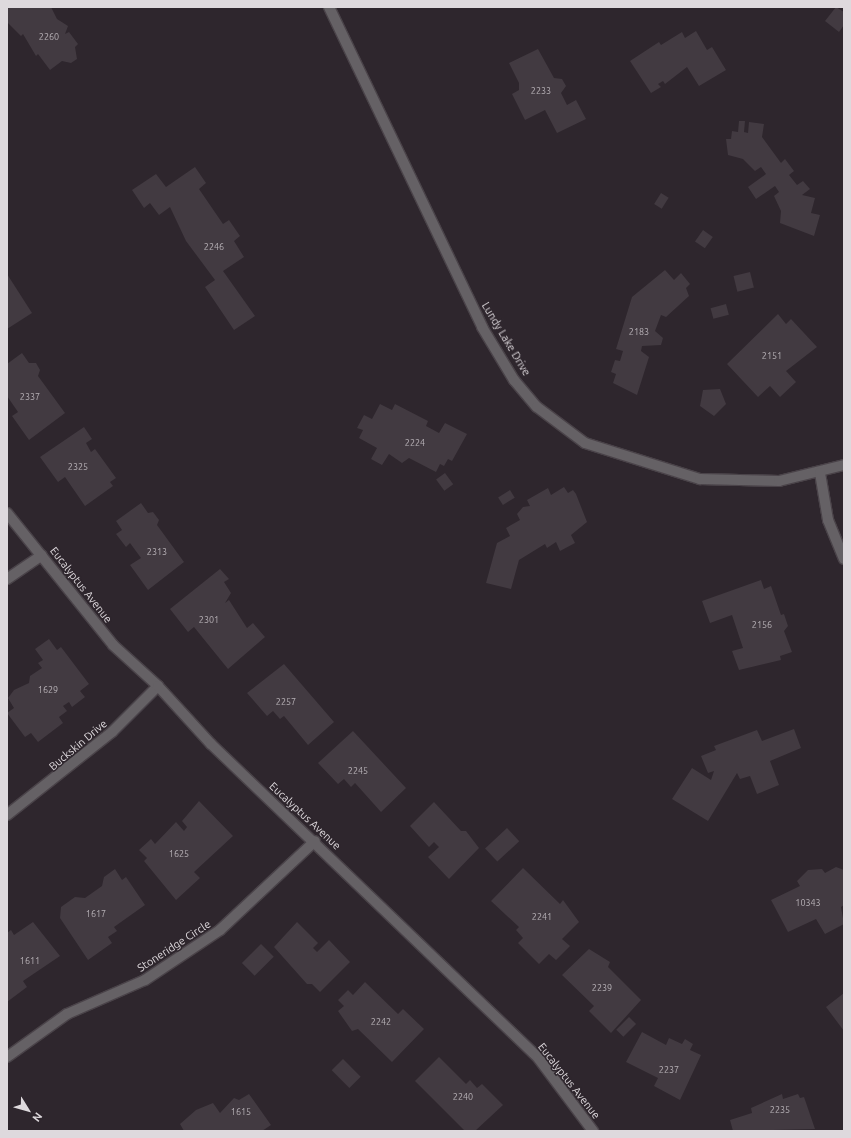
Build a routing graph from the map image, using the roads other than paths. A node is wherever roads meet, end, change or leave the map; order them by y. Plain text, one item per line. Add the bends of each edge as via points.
1 (329, 7) edge
2 (844, 465) edge
3 (820, 473) junction
4 (7, 513) edge
5 (42, 555) junction
6 (844, 559) edge
7 (7, 579) edge
8 (158, 686) junction
9 (7, 815) edge
10 (315, 841) junction
11 (7, 1057) edge
12 (593, 1131) edge

1 - 3 street, Lundy Lake Drive via 482,327 514,380 537,407 585,444 700,479 779,481
2 - 3 street, Lundy Lake Drive
3 - 6 street via 828,520
4 - 5 street, Eucalyptus Avenue
5 - 7 street
5 - 8 street, Eucalyptus Avenue via 113,645
8 - 9 street, Buckskin Drive via 112,732
8 - 10 street, Eucalyptus Avenue via 211,744
10 - 11 street, Stoneridge Circle via 220,930 145,980 67,1014
10 - 12 street, Eucalyptus Avenue via 539,1059

